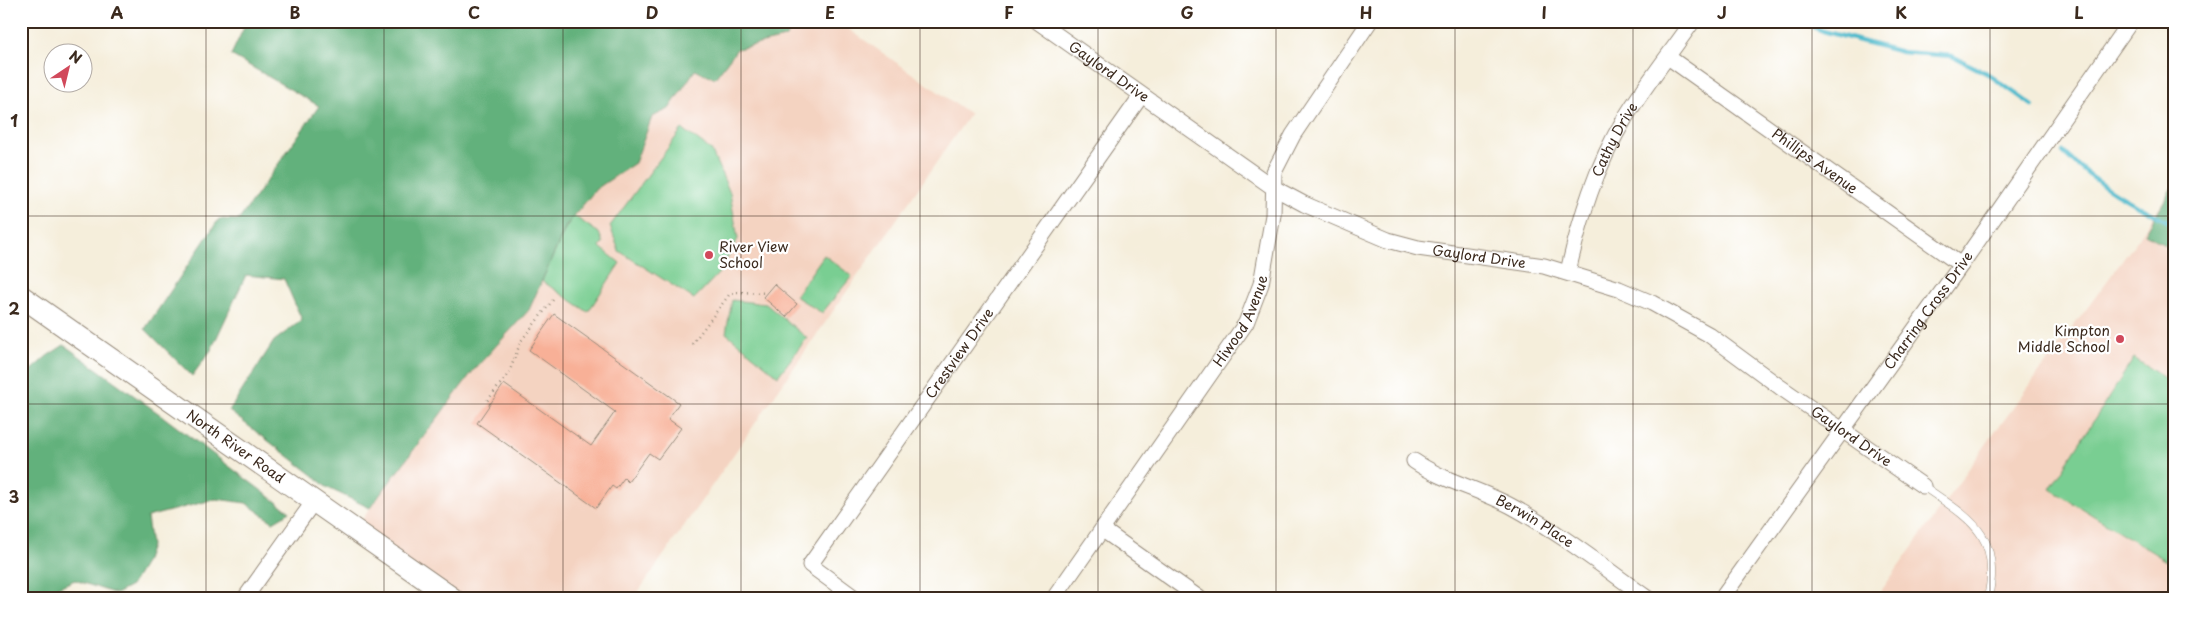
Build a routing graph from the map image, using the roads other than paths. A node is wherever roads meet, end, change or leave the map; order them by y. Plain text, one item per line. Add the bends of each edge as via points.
1 (1037, 21) edge
2 (1370, 21) edge
3 (1693, 21) edge
4 (2132, 21) edge
5 (1668, 57) junction
6 (1141, 96) junction
7 (1274, 188) junction
8 (1961, 265) junction
9 (1568, 272) junction
10 (21, 296) edge
11 (1842, 429) junction
12 (1414, 461) dead end
13 (1923, 486) joint
14 (314, 501) junction
15 (1103, 530) junction
16 (245, 598) edge
17 (452, 598) edge
18 (855, 598) edge
19 (1054, 598) edge
20 (1198, 598) edge
21 (1647, 598) edge
22 (1722, 598) edge
23 (1988, 598) edge

1 - 6 street, Gaylord Drive
2 - 7 street, Hiwood Avenue via 1293,135 1274,172
3 - 5 street, Cathy Drive
4 - 8 street, Charring Cross Drive
5 - 8 street, Phillips Avenue
5 - 9 street, Cathy Drive via 1624,119 1604,158 1588,198
6 - 7 street, Gaylord Drive
6 - 18 street, Crestview Drive via 810,565
7 - 9 street, Gaylord Drive via 1388,240 1418,248 1509,260
7 - 15 street, Hiwood Avenue via 1273,215 1261,284 1246,323
8 - 11 street, Charring Cross Drive
9 - 11 street, Gaylord Drive via 1652,303 1708,334
10 - 14 street, North River Road
11 - 13 street, Gaylord Drive
11 - 22 street, Charring Cross Drive
12 - 21 street, Berwin Place via 1428,471 1509,505 1556,532
13 - 23 lane via 1962,513 1983,536 1991,553
14 - 16 street
14 - 17 street, North River Road
15 - 19 street, Hiwood Avenue
15 - 20 street

